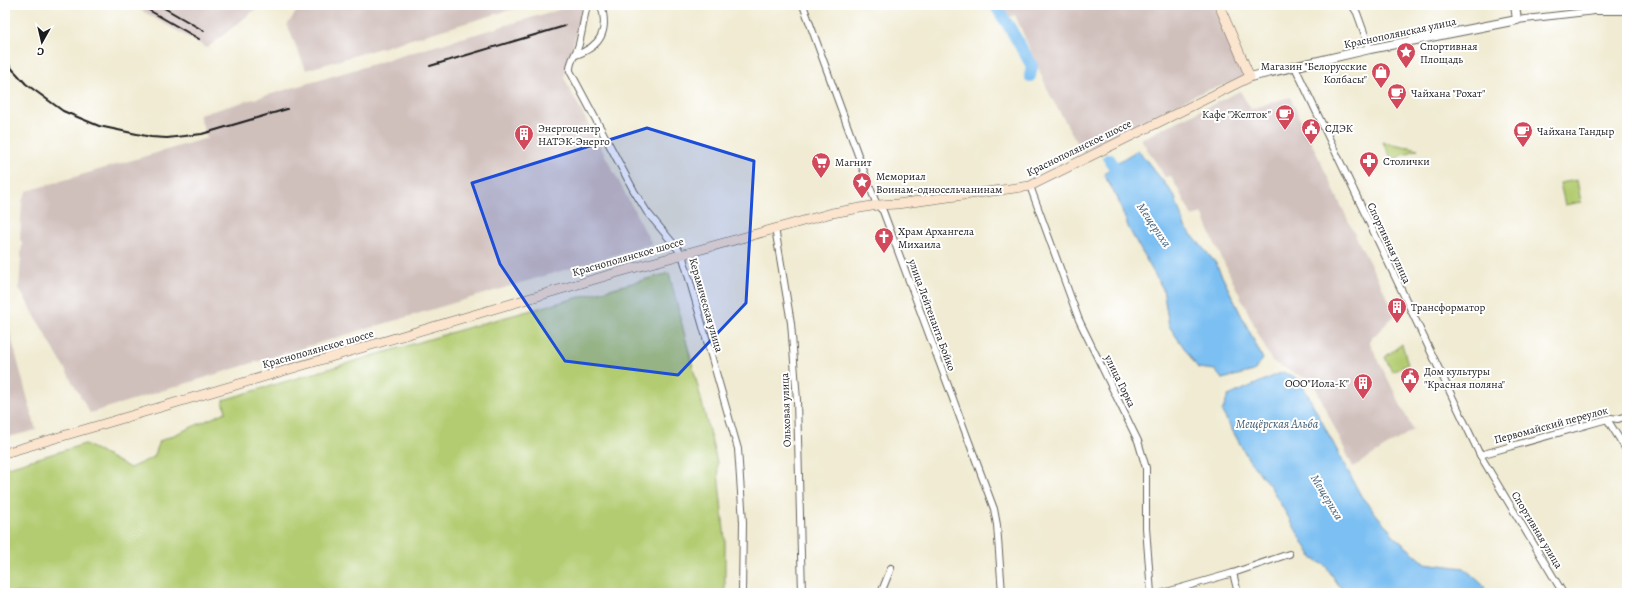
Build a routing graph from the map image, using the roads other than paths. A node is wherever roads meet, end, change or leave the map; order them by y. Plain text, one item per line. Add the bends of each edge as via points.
1 (587, 5) edge
2 (600, 5) edge
3 (803, 5) edge
4 (1219, 5) edge
5 (1352, 5) edge
6 (1515, 5) edge
7 (1627, 11) edge
8 (1517, 20) junction
9 (1370, 49) junction
10 (576, 55) junction
11 (1295, 67) junction
12 (1250, 77) junction
13 (1030, 186) junction
14 (877, 205) junction
15 (775, 228) junction
16 (682, 254) junction
17 (1627, 416) edge
18 (1607, 419) junction
19 (1627, 451) edge
20 (5, 453) edge
21 (1480, 455) junction
22 (1289, 554) dead end
23 (891, 568) dead end
24 (1233, 573) junction
25 (742, 593) edge
26 (802, 593) edge
27 (881, 593) edge
28 (1002, 593) edge
29 (1151, 593) edge
30 (1163, 593) edge
31 (1238, 593) edge
32 (1564, 593) edge

1 - 10 street, Керамическая улица
2 - 10 street via 603,20 601,38 590,49
3 - 14 street, улица Лейтенанта Бойко
4 - 12 main road
5 - 9 street
6 - 8 street
7 - 8 street, Краснополянская улица
8 - 9 street, Краснополянская улица
9 - 11 street, Краснополянская улица
10 - 16 street, Керамическая улица via 570,67 571,76 634,191
11 - 12 street, Краснополянская улица
11 - 21 street, Спортивная улица
12 - 13 main road, Краснополянское шоссе
13 - 14 main road, Краснополянское шоссе
13 - 29 street, улица Горка via 1079,320 1138,441 1146,468 1146,528
14 - 15 main road, Краснополянское шоссе via 832,213
14 - 28 street, улица Лейтенанта Бойко via 886,219 994,509
15 - 16 main road, Краснополянское шоссе
15 - 26 street, Ольховая улица via 790,316 797,400
16 - 20 main road, Краснополянское шоссе
16 - 25 street, Керамическая улица via 738,449 743,522
17 - 18 street, Первомайский переулок
18 - 19 street
18 - 21 street, Первомайский переулок
21 - 32 street, Спортивная улица
22 - 24 street
23 - 27 street
24 - 30 street
24 - 31 street

